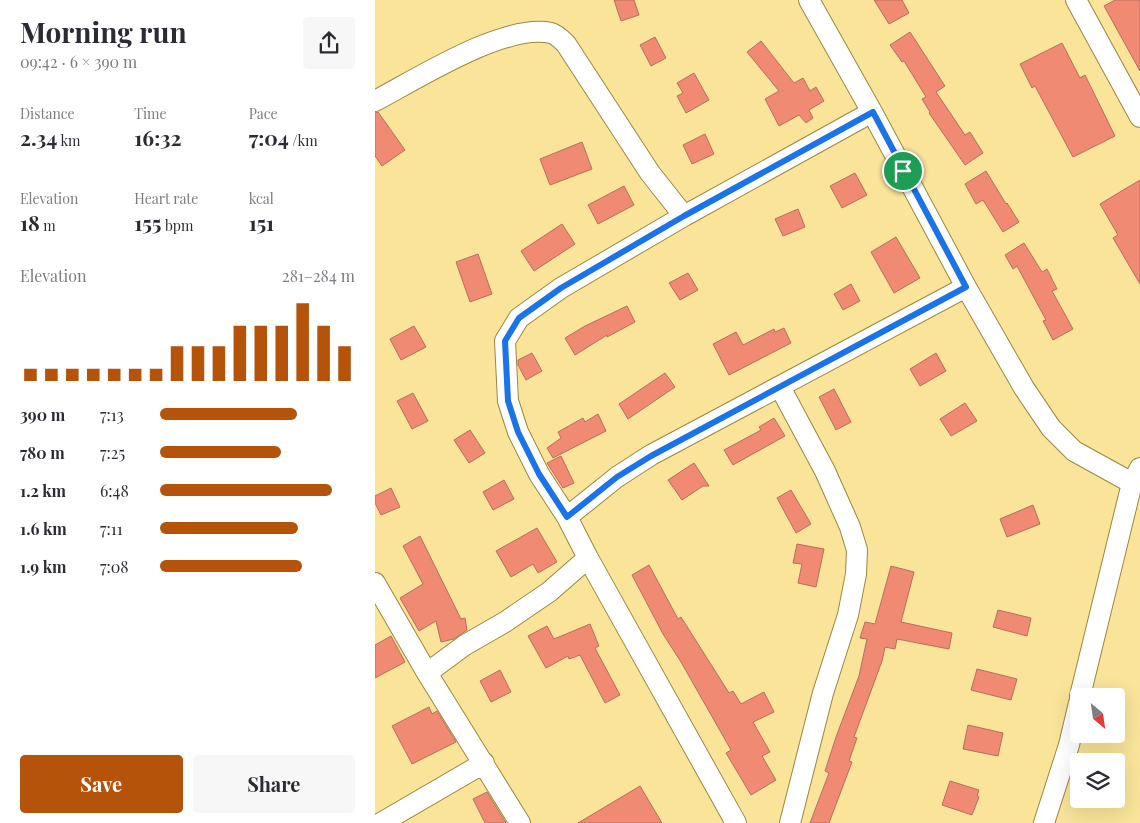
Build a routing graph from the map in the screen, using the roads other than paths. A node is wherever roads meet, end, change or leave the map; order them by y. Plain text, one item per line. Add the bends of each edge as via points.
1 (809, 0) edge
2 (1076, 0) edge
3 (375, 101) edge
4 (873, 112) junction
5 (1140, 118) edge
6 (684, 216) junction
7 (966, 287) junction
8 (780, 387) junction
9 (1136, 475) edge
10 (567, 517) junction
11 (588, 558) junction
12 (375, 583) edge
13 (382, 611) edge
14 (427, 673) junction
15 (1083, 688) edge
16 (1070, 741) edge
17 (484, 763) junction
18 (381, 823) edge
19 (520, 823) edge
20 (736, 823) edge
21 (789, 823) edge
22 (1044, 823) edge

1 - 4 street
2 - 5 street
3 - 6 street via 469,50 535,31 553,33 566,44 650,173
4 - 6 street
4 - 7 street
6 - 10 street via 561,288 519,318 505,341 508,401 518,432 539,474
7 - 8 street
7 - 9 street via 1051,428 1074,451
8 - 10 street via 651,456 617,477
8 - 21 street via 825,471 857,550 857,574 849,615 823,693
9 - 15 street
10 - 11 street
11 - 14 street via 549,592
11 - 20 street
12 - 13 street
13 - 14 street
14 - 17 street
16 - 22 street
17 - 18 street
17 - 19 street

